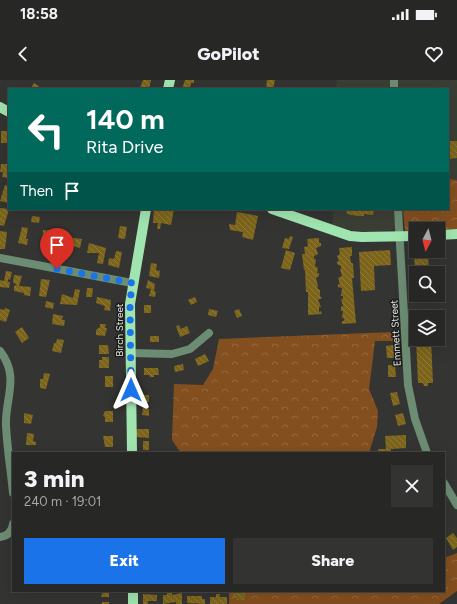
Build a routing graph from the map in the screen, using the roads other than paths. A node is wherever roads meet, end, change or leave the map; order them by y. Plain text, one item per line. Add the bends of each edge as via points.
1 (146, 210) edge
2 (275, 210) edge
3 (398, 210) edge
4 (457, 234) edge
5 (445, 235) edge
6 (409, 236) edge
7 (399, 237) junction
8 (0, 258) edge
9 (132, 283) junction
10 (209, 333) dead end
11 (0, 351) edge
12 (131, 353) junction
13 (3, 425) edge
14 (132, 452) edge
15 (427, 452) edge
16 (12, 486) edge
17 (445, 486) edge
18 (457, 505) edge
19 (12, 530) edge
20 (0, 537) edge
21 (133, 592) edge
22 (133, 604) edge

1 - 9 main road, Birch Street
2 - 7 main road via 350,236
3 - 7 street, Emmett Street
4 - 5 main road
6 - 7 main road
7 - 15 street, Emmett Street via 408,385 415,419
8 - 9 street
9 - 12 main road, Birch Street
10 - 12 street via 190,349 172,354
11 - 13 street via 10,369 12,389
12 - 14 main road, Birch Street
13 - 16 street
17 - 18 street
19 - 20 street
21 - 22 main road

